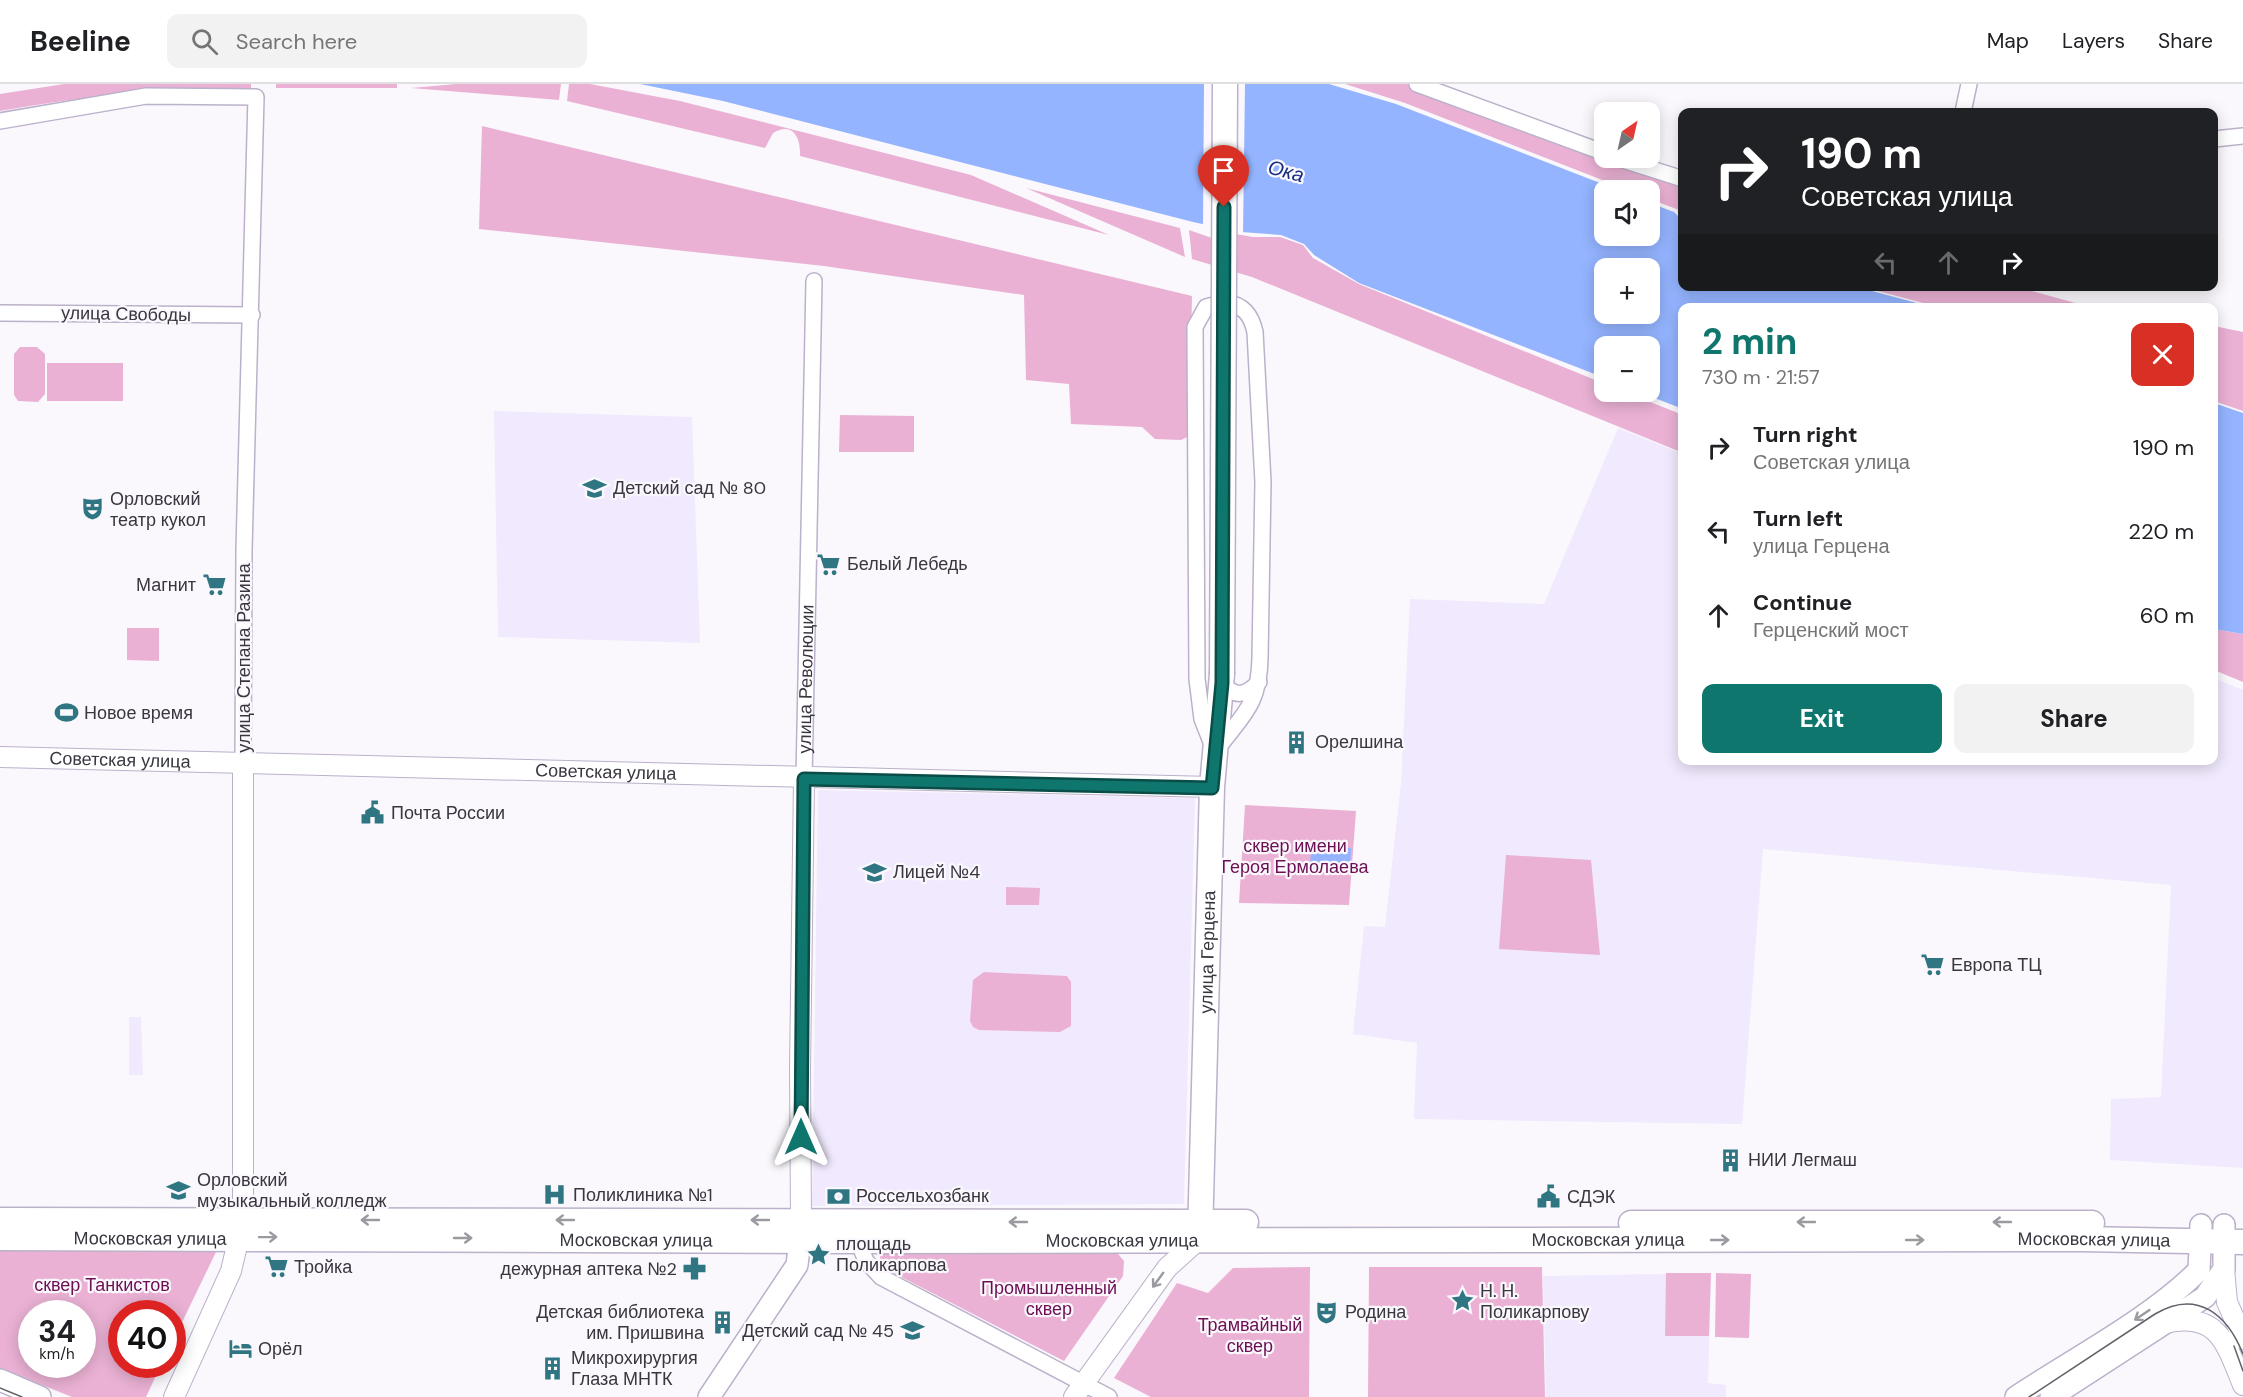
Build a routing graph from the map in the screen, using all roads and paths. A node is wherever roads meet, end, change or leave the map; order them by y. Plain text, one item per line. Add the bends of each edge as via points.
1 (1225, 84) edge
2 (1417, 84) edge
3 (1969, 84) edge
4 (1964, 108) edge
5 (0, 121) edge
6 (2243, 136) edge
7 (2218, 139) edge
8 (1594, 149) edge
9 (1648, 168) edge
10 (1678, 177) edge
11 (814, 281) dead end
12 (0, 313) edge
13 (252, 315) junction
14 (1222, 679) junction
15 (1259, 682) junction
16 (1215, 752) junction
17 (0, 757) edge
18 (243, 764) junction
19 (804, 779) junction
20 (1212, 788) junction
21 (0, 1220) edge
22 (242, 1229) junction
23 (802, 1230) junction
24 (1201, 1230) junction
25 (2223, 1233) edge
26 (0, 1238) edge
27 (858, 1240) junction
28 (2224, 1269) junction
29 (2199, 1270) junction
30 (2205, 1297) junction
31 (2166, 1298) junction
32 (2232, 1312) junction
33 (2165, 1323) junction
34 (2221, 1336) junction
35 (2243, 1339) edge
36 (0, 1380) edge
37 (2243, 1384) edge
38 (1079, 1390) edge
39 (40, 1397) edge
40 (174, 1397) edge
41 (709, 1397) edge
42 (1109, 1397) edge
43 (2016, 1397) edge
44 (2051, 1397) edge

1 - 14 main road, улица Герцена, bridge
2 - 8 street
3 - 4 street
5 - 13 street, улица Степана Разина via 146,96 256,97
6 - 7 street
9 - 10 street
11 - 19 street, улица Революции
12 - 13 street, улица Свободы
13 - 18 street, улица Степана Разина via 244,550
14 - 15 street via 1239,695
14 - 16 main road, улица Герцена
15 - 16 street via 1247,711
15 - 16 street via 1263,482 1255,332 1248,313 1225,302 1206,307 1196,327 1197,679 1202,719
16 - 20 main road, улица Герцена
17 - 18 street, Советская улица
18 - 19 street, Советская улица
18 - 22 street, улица Степана Разина
19 - 20 street, Советская улица
19 - 23 street, улица Революции
20 - 24 main road, улица Герцена
21 - 22 main road, Московская улица
22 - 23 main road, Московская улица
22 - 26 main road, Московская улица
22 - 40 street, улица Степана Разина via 231,1271
24 -> 23 main road, Московская улица
23 - 27 main road, Московская улица
23 - 41 main road via 798,1265
24 - 25 main road, Московская улица via 1876,1222
24 - 27 main road, Московская улица
24 -> 38 street via 1167,1268
25 - 28 main road
25 - 29 main road
27 - 38 street via 873,1270
28 - 30 main road
28 - 32 street via 2225,1293
29 - 30 street
29 - 31 main road
30 - 31 street
30 - 32 street
30 - 33 main road
30 - 34 street
31 -> 43 main road
32 - 35 street
33 - 34 street via 2198,1321
33 - 44 main road
34 - 37 street
36 - 39 main road
38 - 42 street

